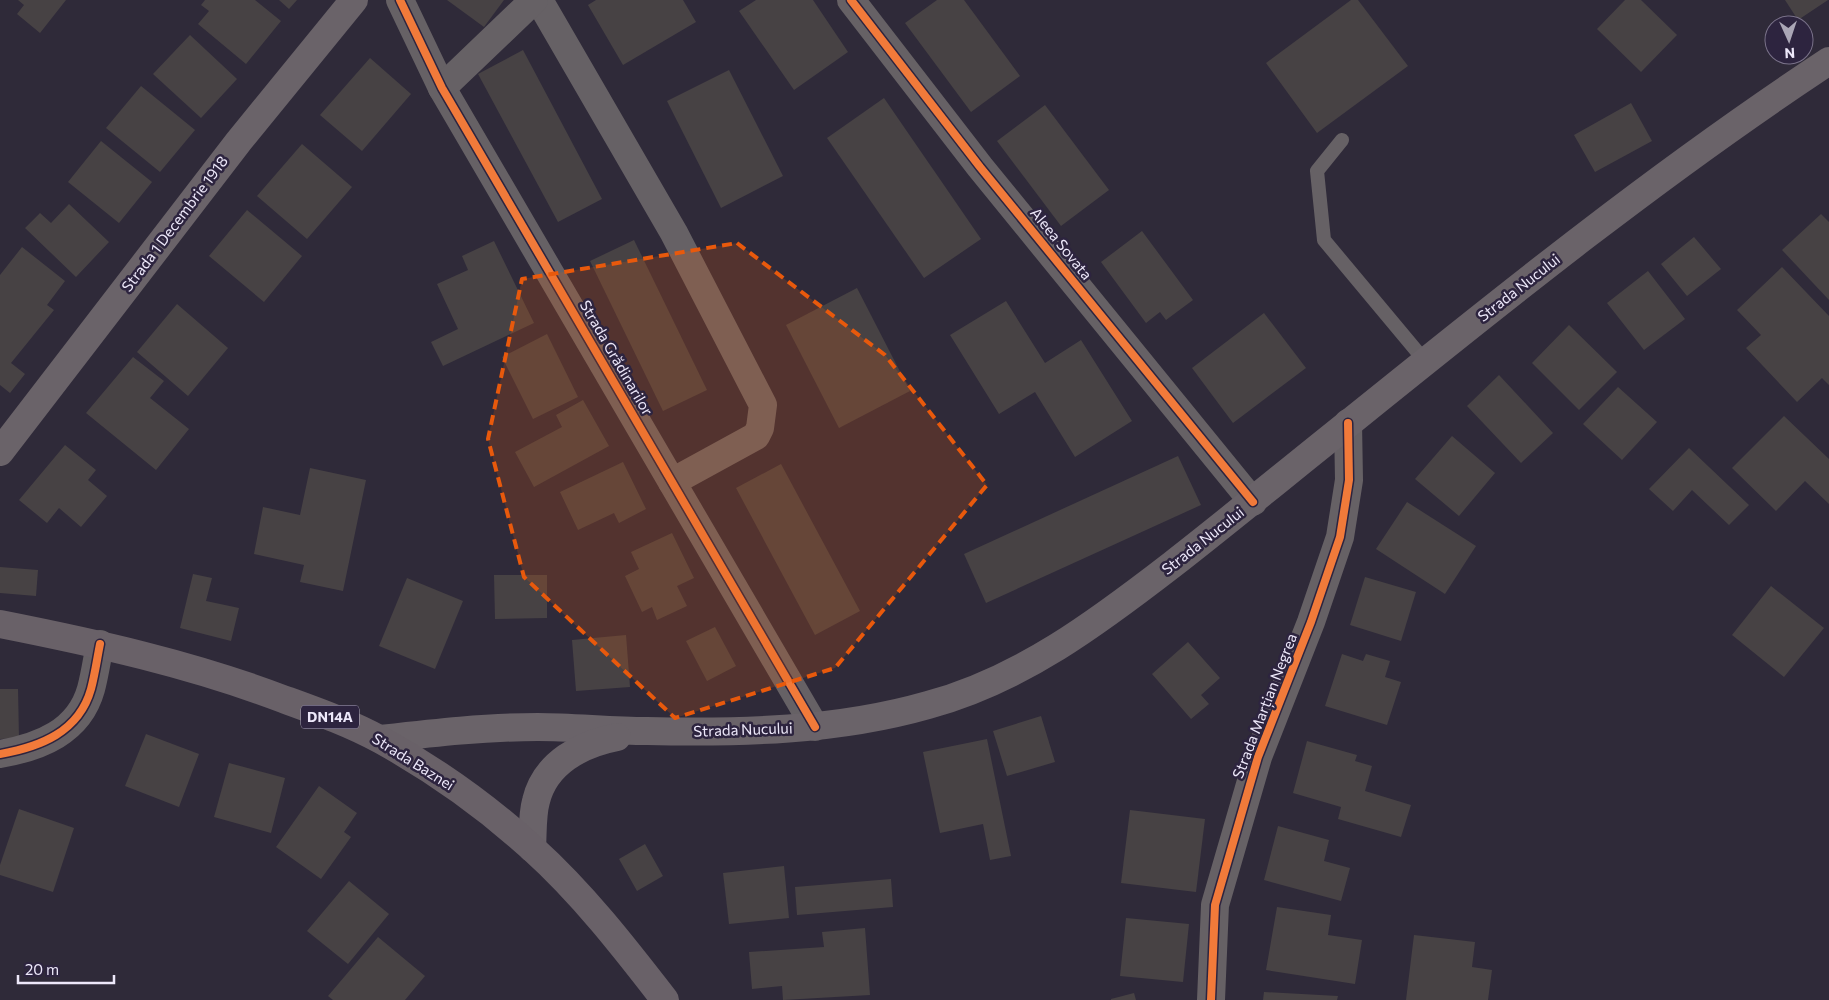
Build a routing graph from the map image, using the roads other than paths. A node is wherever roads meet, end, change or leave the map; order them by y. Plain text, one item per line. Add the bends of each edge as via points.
1 (354, 0) edge
2 (400, 0) edge
3 (534, 0) edge
4 (539, 0) edge
5 (851, 0) edge
6 (1829, 61) edge
7 (442, 88) junction
8 (1342, 140) dead end
9 (1425, 361) junction
10 (1348, 424) junction
11 (0, 452) edge
12 (672, 482) junction
13 (1253, 502) junction
14 (0, 624) edge
15 (100, 644) junction
16 (815, 727) junction
17 (643, 731) junction
18 (380, 739) junction
19 (0, 754) edge
20 (532, 848) junction
21 (665, 1000) edge
22 (1212, 1000) edge

1 - 11 main road, Strada 1 Decembrie 1918 via 239,141
2 - 7 street, Strada Grădinarilor
3 - 7 street
4 - 12 street via 674,233 763,405 756,436
5 - 13 street, Aleea Sovata via 980,167
6 - 9 main road, Strada Nucului via 1770,100 1608,219
7 - 12 street, Strada Grădinarilor
8 - 9 lane via 1317,171 1324,240
9 - 10 main road, Strada Nucului
10 - 13 main road, Strada Nucului
10 - 22 street, Strada Marțian Negrea via 1350,480 1340,537 1311,622 1258,757 1215,904
12 - 16 street, Strada Grădinarilor
13 - 16 main road, Strada Nucului via 1114,610 1034,662 969,692 930,705
14 - 15 main road, Strada Baznei / DN14A
15 - 18 main road, Strada Baznei / DN14A via 249,686 315,710
15 - 19 street via 91,690 74,721 55,737
16 - 17 main road, Strada Nucului via 720,732
17 - 18 main road, Strada Nucului via 504,727
17 - 20 main road, Strada Nucului via 595,741 565,758 545,776 536,802
18 - 20 main road, Strada Baznei / DN14A via 435,772
20 - 21 main road, Strada Baznei / DN14A via 615,936

